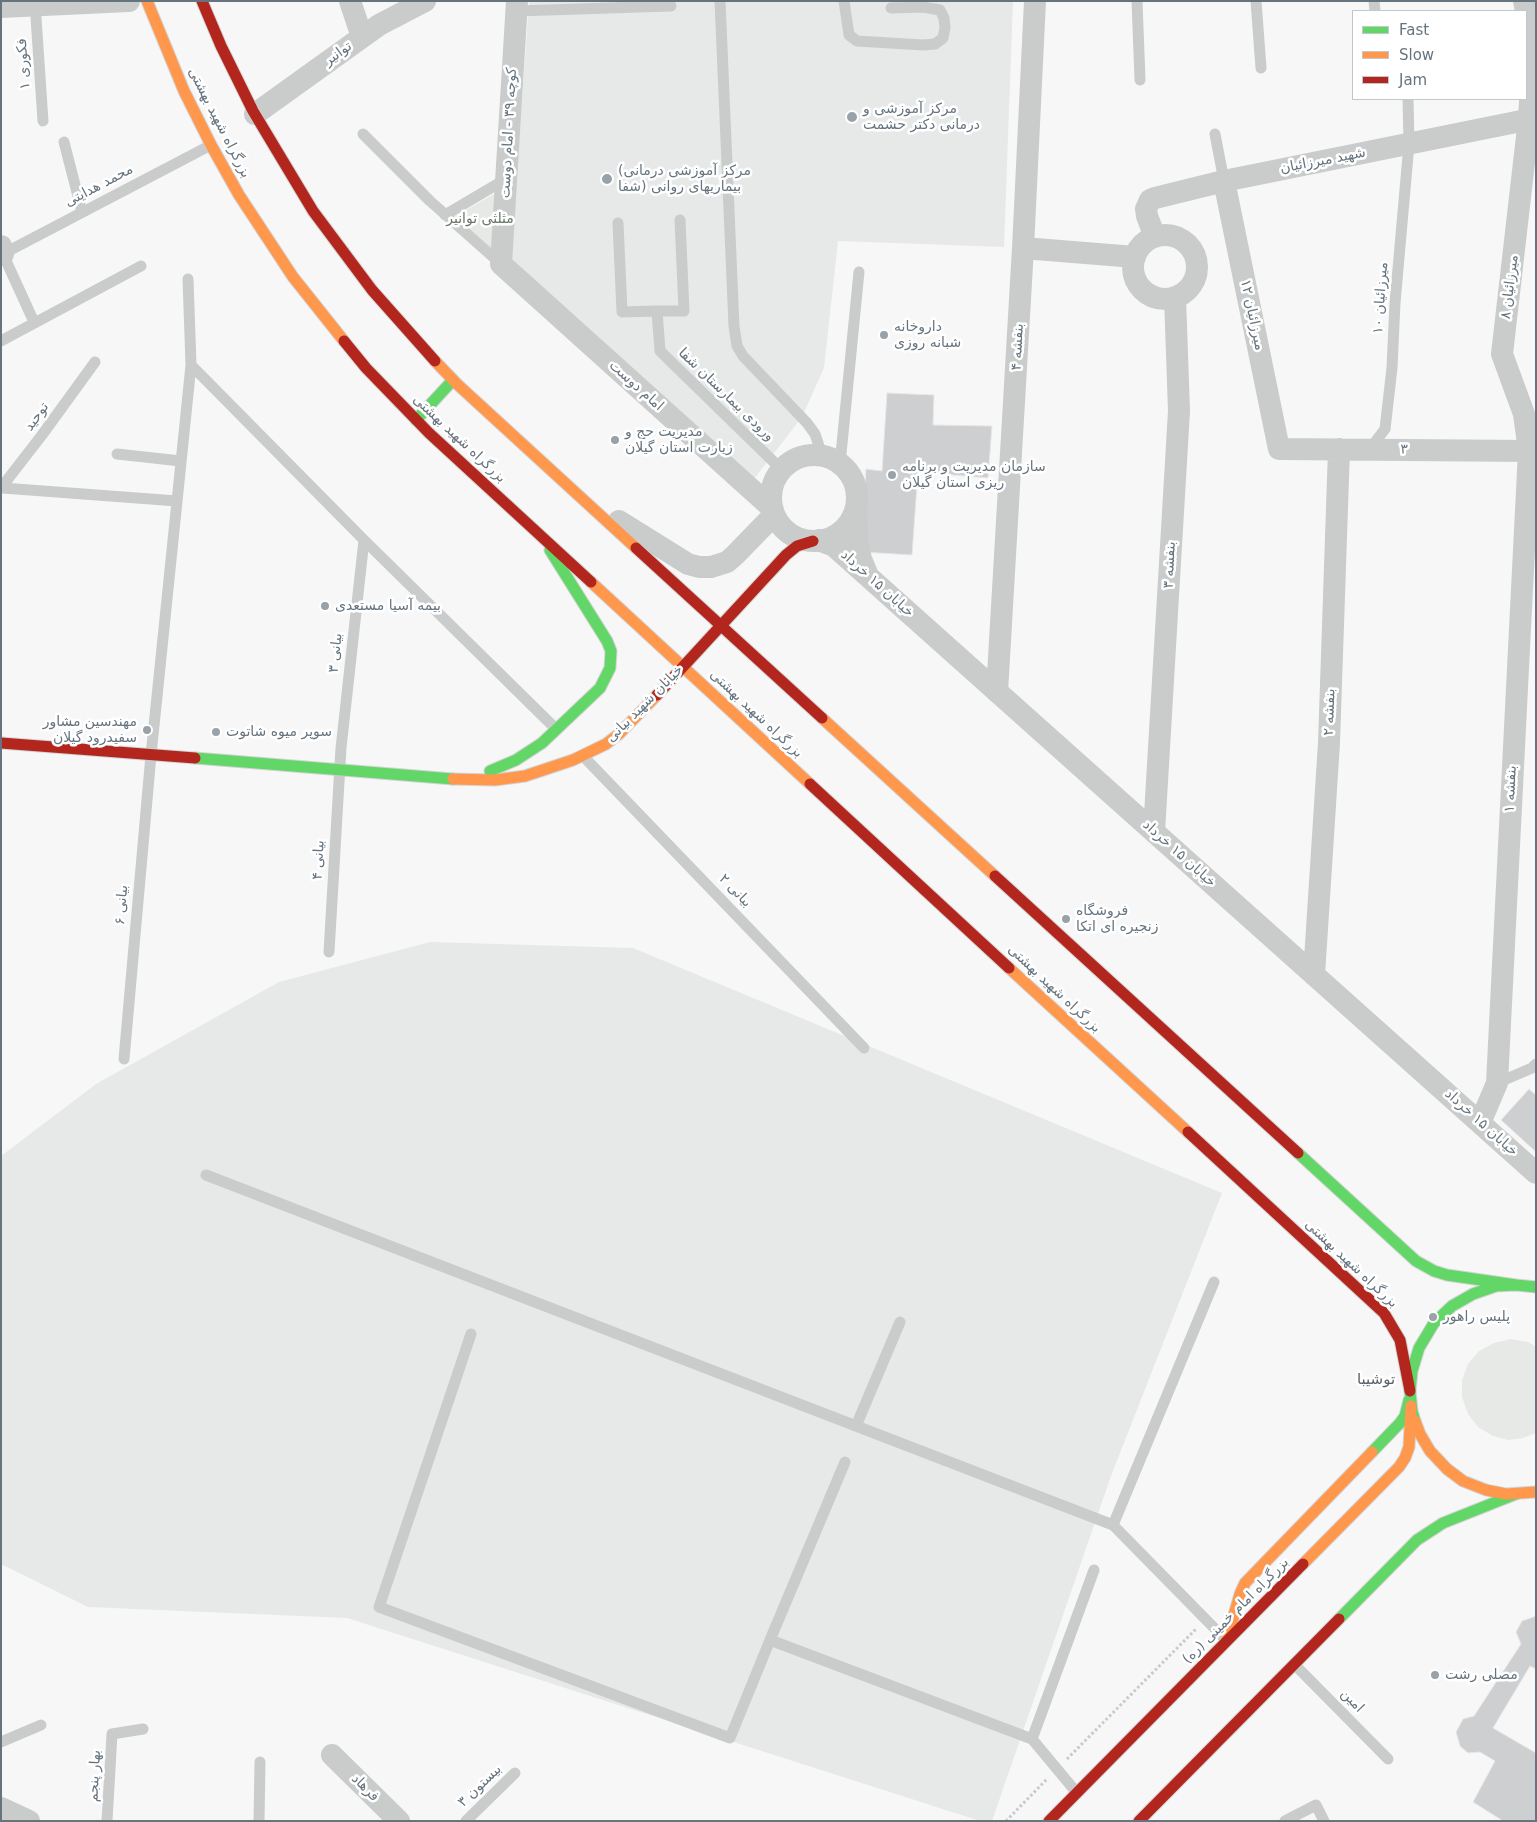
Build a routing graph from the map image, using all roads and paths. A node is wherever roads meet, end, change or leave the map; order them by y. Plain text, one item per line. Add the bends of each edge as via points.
1 (129, 1) edge
2 (147, 1) edge
3 (202, 1) edge
4 (350, 1) edge
5 (425, 1) edge
6 (720, 1) edge
7 (844, 1) edge
8 (1036, 1) edge
9 (1137, 1) edge
10 (1256, 1) edge
11 (35, 3) edge
12 (611, 4) edge
13 (517, 6) edge
14 (671, 6) dead end
15 (1, 7) edge
16 (891, 8) dead end
17 (1527, 15) edge
18 (362, 38) junction
19 (1261, 68) dead end
20 (1140, 80) dead end
21 (1408, 100) edge
22 (255, 114) junction
23 (1532, 119) edge
24 (43, 121) dead end
25 (363, 134) dead end
26 (1216, 134) dead end
27 (64, 142) dead end
28 (211, 144) junction
29 (1410, 144) junction
30 (506, 179) junction
31 (1224, 181) junction
32 (82, 212) junction
33 (445, 215) junction
34 (680, 220) dead end
35 (618, 223) dead end
36 (1155, 237) junction
37 (1024, 248) junction
38 (2, 251) edge
39 (1135, 257) junction
40 (501, 264) junction
41 (141, 266) dead end
42 (859, 272) dead end
43 (188, 279) dead end
44 (1175, 297) junction
45 (657, 311) junction
46 (34, 322) junction
47 (1, 341) edge
48 (95, 362) dead end
49 (191, 365) junction
50 (453, 380) junction
51 (1530, 414) edge
52 (416, 420) junction
53 (1279, 449) joint
54 (1339, 449) junction
55 (1369, 450) junction
56 (1529, 451) junction
57 (117, 454) dead end
58 (830, 460) junction
59 (181, 461) junction
60 (781, 469) junction
61 (2, 488) edge
62 (580, 497) junction
63 (856, 500) junction
64 (177, 501) junction
65 (772, 509) junction
66 (543, 538) junction
67 (364, 540) junction
68 (816, 540) junction
69 (870, 579) junction
70 (721, 626) junction
71 (682, 667) junction
72 (997, 692) junction
73 (557, 730) junction
74 (1, 743) edge
75 (151, 755) junction
76 (583, 756) junction
77 (340, 770) junction
78 (467, 780) junction
79 (1154, 832) junction
80 (328, 952) dead end
81 (1314, 975) junction
82 (864, 1048) dead end
83 (124, 1058) dead end
84 (1536, 1064) edge
85 (1497, 1083) junction
86 (1480, 1123) junction
87 (1536, 1172) edge
88 (206, 1176) dead end
89 (1214, 1282) dead end
90 (1516, 1285) junction
91 (1536, 1288) edge
92 (900, 1322) dead end
93 (471, 1334) dead end
94 (1410, 1398) junction
95 (856, 1426) junction
96 (845, 1462) dead end
97 (1536, 1493) edge
98 (1518, 1494) junction
99 (1113, 1525) junction
100 (1094, 1570) dead end
101 (770, 1640) junction
102 (1227, 1641) junction
103 (1294, 1664) junction
104 (41, 1725) dead end
105 (143, 1728) dead end
106 (1032, 1739) junction
107 (1, 1742) edge
108 (332, 1755) dead end
109 (1388, 1759) dead end
110 (260, 1762) dead end
111 (515, 1773) dead end
112 (1076, 1793) junction
113 (1, 1808) edge
114 (29, 1821) edge
115 (107, 1821) edge
116 (259, 1821) edge
117 (399, 1821) edge
118 (466, 1821) edge
119 (1049, 1821) edge
120 (1139, 1821) edge
121 (1285, 1821) edge
122 (1324, 1821) edge

1 - 11 street
2 - 28 main road, بزرگراه شهید بهشتی via 180,83
3 - 22 main road
4 - 18 street
5 - 18 street, توانیر via 378,25
6 - 58 lane via 737,346 807,423 820,449
7 - 16 lane via 849,35 857,41 923,45 936,44 943,38 944,18 940,10
8 - 37 street, بنفشه ۴
9 - 20 lane
10 - 19 lane
11 - 15 street
11 - 24 lane, فکوری ۱
12 - 13 lane
12 - 14 lane
13 - 30 street, کوچه ۳۹ - امام دوست
17 - 23 street, میرزائیان ۸ via 1534,48
18 - 22 street, توانیر
21 - 29 lane, میرزائیان ۱۰
22 - 50 main road via 294,181 339,248 395,318
23 - 29 street, شهید میرزائیان
23 - 51 street, میرزائیان ۸ via 1502,354
25 - 33 lane
26 - 31 lane
27 - 32 lane
28 - 32 lane, محمد هدایتی
28 - 52 main road, بزرگراه شهید بهشتی via 253,218 304,292 354,355
29 - 31 street, شهید میرزائیان
29 - 55 lane, میرزائیان ۱۰ via 1385,429
30 - 33 lane
30 - 40 street, کوچه ۳۹ - امام دوست
31 - 36 street, شهید میرزائیان via 1150,200 1146,209
31 - 53 street, میرزائیان ۱۲
32 - 38 lane, محمد هدایتی
33 - 40 lane
34 - 45 lane via 684,312
35 - 45 lane via 622,312
36 - 39 street via 1142,245
36 - 44 street via 1179,238 1195,257 1197,267 1193,282 1184,293
37 - 39 street
37 - 72 street, بنفشه ۴
38 - 46 lane
39 - 44 street via 1133,272 1143,290 1155,297
40 - 65 street, امام دوست
41 - 46 lane
42 - 58 lane
43 - 49 lane, بیانی ۶
44 - 79 street, بنفشه ۳ via 1178,411
45 - 60 lane, ورودی بیمارستان شفا via 660,351
46 - 47 lane
48 - 61 lane, توحید
49 - 59 lane, بیانی ۶
49 - 67 lane
50 - 52 main road
50 - 62 main road
51 - 56 street, میرزائیان ۸
52 - 66 main road, بزرگراه شهید بهشتی
53 - 54 street, ۳
54 - 55 street, ۳
54 - 81 street, بنفشه ۲ via 1329,743
55 - 56 street, ۳
56 - 85 street, بنفشه ۱
57 - 59 lane
58 - 60 street via 809,455 799,457
58 - 63 street via 852,480
59 - 64 lane, بیانی ۶
60 - 65 street via 772,485
61 - 64 lane
62 - 65 street via 683,561 705,567 731,559 768,521
62 - 70 main road
63 - 68 street via 852,516 843,529 835,535
63 - 69 street via 857,541
64 - 75 lane, بیانی ۶
65 - 68 street via 787,531 796,537
66 - 71 main road, بزرگراه شهید بهشتی
66 - 73 main road via 605,636 611,651 610,668 603,684
67 - 73 lane
67 - 77 lane, بیانی ۳
68 - 69 street, خیابان ۱۵ خرداد via 834,546
68 - 70 main road, خیابان شهید بیانی via 793,549
69 - 72 street, خیابان ۱۵ خرداد
70 - 71 main road, خیابان شهید بیانی
70 - 90 main road via 1416,1261 1447,1275
71 - 76 main road, خیابان شهید بیانی via 618,734
71 - 94 main road, بزرگراه شهید بهشتی via 1384,1313 1400,1340
72 - 79 street, خیابان ۱۵ خرداد
73 - 78 main road via 516,760
74 - 75 main road, خیابان شهید بیانی
75 - 77 main road, خیابان شهید بیانی
75 - 83 lane, بیانی ۶
76 - 78 main road, خیابان شهید بیانی via 525,776
76 - 82 lane, بیانی ۲
77 - 78 main road, خیابان شهید بیانی
77 - 80 lane, بیانی ۴
79 - 81 street, خیابان ۱۵ خرداد
81 - 86 street, خیابان ۱۵ خرداد
84 - 85 lane
85 - 86 street, بنفشه ۱
86 - 87 street, خیابان ۱۵ خرداد
88 - 95 lane
89 - 99 lane
90 - 91 main road
90 - 94 main road via 1496,1286 1477,1292 1460,1300 1440,1316 1417,1352
92 - 95 lane
93 - 101 lane via 379,1607 730,1738
94 - 98 main road via 1416,1425 1425,1443 1447,1469 1477,1487
94 - 102 main road via 1400,1423 1245,1583
94 - 102 main road, بزرگراه امام خمینی (ره) via 1410,1437 1402,1463
95 - 99 lane
96 - 101 lane
97 - 98 main road
98 - 103 main road via 1443,1523 1423,1535
99 - 102 lane
100 - 106 lane
101 - 106 lane
102 - 112 main road, بزرگراه امام خمینی (ره)
103 - 109 lane, امین
103 - 120 main road
104 - 107 lane
105 - 115 lane, بهار پنجم via 112,1734
106 - 112 lane
108 - 117 street, فرهاد
110 - 116 lane
111 - 118 lane, بیستون ۳
112 - 119 main road, بزرگراه امام خمینی (ره)
113 - 114 street
121 - 122 lane via 1316,1805

